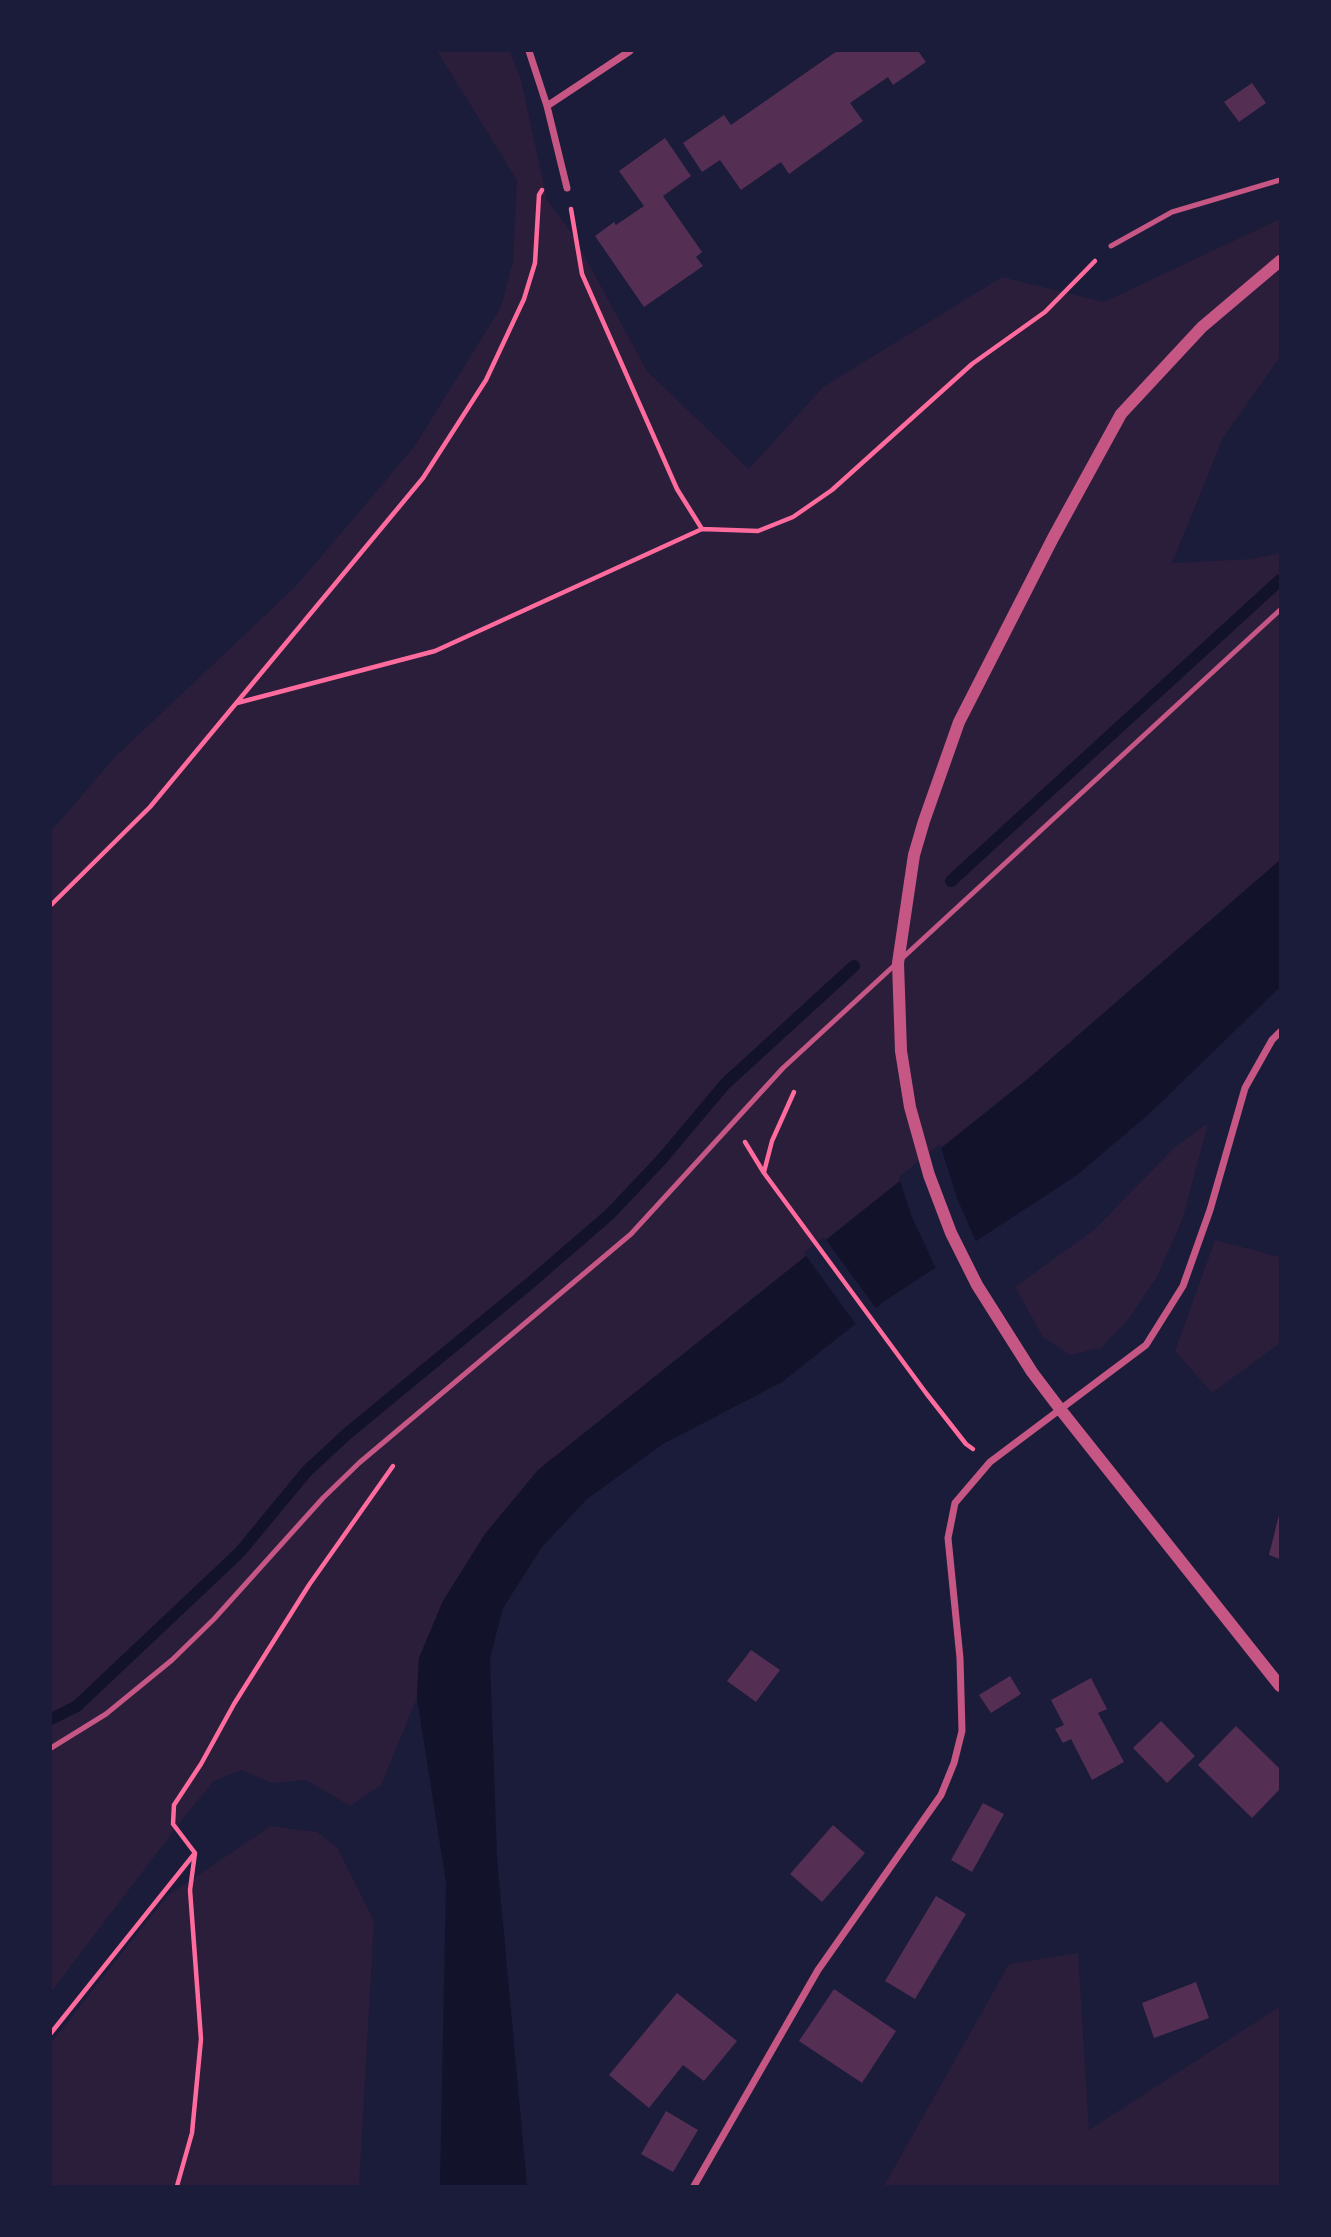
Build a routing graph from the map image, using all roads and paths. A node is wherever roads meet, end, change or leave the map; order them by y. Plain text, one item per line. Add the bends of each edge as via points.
1 (529, 51) edge
2 (630, 51) edge
3 (547, 106) junction
4 (561, 163) junction
5 (1280, 180) edge
6 (567, 188) joint
7 (1111, 246) joint
8 (1280, 261) edge
9 (702, 528) junction
10 (1280, 610) edge
11 (236, 703) junction
12 (51, 905) edge
13 (898, 963) junction
14 (1280, 1031) edge
15 (797, 1085) dead end
16 (733, 1122) junction
17 (764, 1173) junction
18 (1059, 1409) junction
19 (990, 1462) junction
20 (394, 1465) dead end
21 (1280, 1686) edge
22 (51, 1748) edge
23 (195, 1853) junction
24 (51, 2032) edge
25 (177, 2186) edge
26 (694, 2186) edge

1 - 3 street
2 - 3 street
3 - 4 street
4 - 6 street
4 - 11 path via 539,195 535,263 524,299 486,380 423,478
5 - 7 lane via 1172,212
6 - 9 path via 582,274 677,489
7 - 9 path via 1045,313 972,364 832,490 793,517 758,531
8 - 13 street via 1202,327 1121,414 1053,538 958,722 914,855
9 - 11 path via 435,651
10 - 13 lane
11 - 12 path via 150,807
13 - 16 lane via 783,1068
13 - 18 street via 901,1051 910,1107 929,1174 977,1285
14 - 18 street via 1245,1087 1183,1286 1146,1345
15 - 17 path via 772,1141
16 - 17 path
16 - 22 lane via 631,1234 359,1463 172,1660 106,1714
17 - 19 path via 966,1444
18 - 19 street
18 - 21 street
19 - 26 street via 955,1503 948,1538 962,1731 941,1795 818,1970
20 - 23 path via 309,1585 174,1805 173,1824
23 - 24 path
23 - 25 path via 190,1890 201,2039 192,2133

